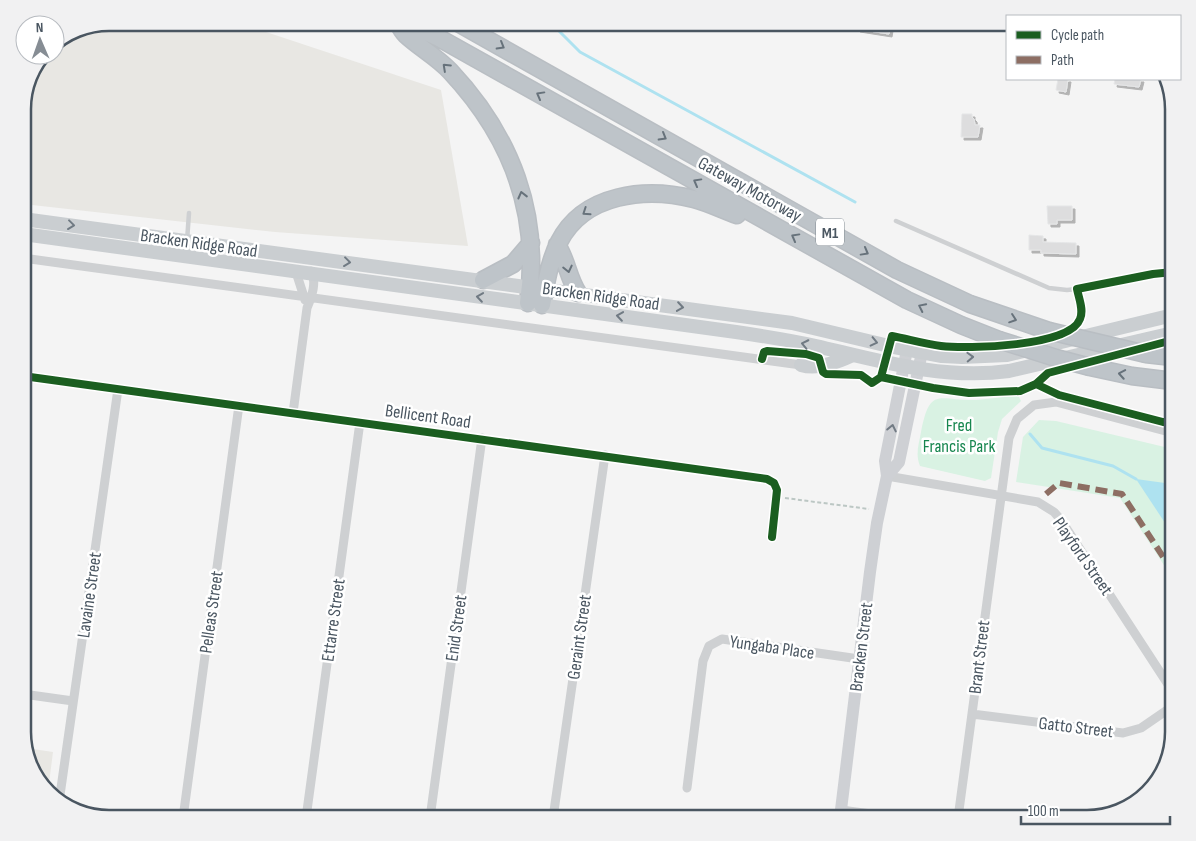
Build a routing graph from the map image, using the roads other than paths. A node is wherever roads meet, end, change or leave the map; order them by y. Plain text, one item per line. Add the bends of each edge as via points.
1 (403, 31) edge
2 (425, 31) edge
3 (474, 31) edge
4 (190, 213) dead end
5 (755, 214) junction
6 (31, 220) edge
7 (896, 221) dead end
8 (31, 235) edge
9 (187, 242) junction
10 (531, 243) junction
11 (558, 244) junction
12 (302, 256) junction
13 (196, 258) junction
14 (31, 259) edge
15 (296, 272) junction
16 (1165, 273) edge
17 (313, 274) junction
18 (483, 280) junction
19 (578, 293) junction
20 (536, 296) junction
21 (308, 297) junction
22 (1165, 317) edge
23 (1165, 335) edge
24 (908, 350) junction
25 (922, 352) junction
26 (853, 355) junction
27 (1165, 356) edge
28 (801, 364) joint
29 (905, 366) junction
30 (919, 369) junction
31 (31, 377) edge
32 (1165, 380) edge
33 (118, 389) junction
34 (239, 405) junction
35 (293, 413) junction
36 (360, 422) junction
37 (1165, 431) edge
38 (482, 438) junction
39 (605, 455) junction
40 (887, 476) junction
41 (1000, 496) junction
42 (772, 537) dead end
43 (859, 659) junction
44 (1165, 678) edge
45 (31, 695) edge
46 (73, 701) junction
47 (1165, 712) edge
48 (972, 714) junction
49 (687, 788) dead end
50 (60, 792) edge
51 (183, 810) edge
52 (307, 810) edge
53 (431, 810) edge
54 (554, 810) edge
55 (840, 810) edge
56 (959, 810) edge

10 -> 1 highway via 520,184 499,135 485,112 448,68
5 -> 2 highway, Gateway Motorway / M1
3 -> 27 highway, Gateway Motorway / M1, bridge via 905,274 970,304 1049,331
4 - 9 lane
5 -> 11 highway via 737,215 673,195 626,195 605,202 577,218
32 -> 5 highway, Gateway Motorway / M1, bridge via 1132,376 1056,358 961,325 907,300
6 -> 9 main road, Bracken Ridge Road
7 - 16 lane via 1049,288 1077,289
8 - 13 main road, Bracken Ridge Road
9 - 12 main road, Bracken Ridge Road
9 - 13 lane
10 - 18 highway via 513,264
10 - 20 highway
11 -> 19 highway
11 - 20 highway
12 - 17 street
12 -> 18 main road, Bracken Ridge Road
13 - 15 main road, Bracken Ridge Road
14 - 21 street
15 - 17 main road, Bracken Ridge Road
15 - 21 street
20 -> 17 main road, Bracken Ridge Road
17 - 21 street via 314,284
18 - 20 main road, Bracken Ridge Road
19 - 20 main road, Bracken Ridge Road
19 -> 24 main road, Bracken Ridge Road via 792,323
26 -> 20 main road, Bracken Ridge Road via 777,338
21 - 28 street
21 - 35 street
25 -> 22 main road, Bracken Ridge Road via 962,358 1007,355
23 - 30 main road, Bracken Ridge Road via 1009,371 970,374
24 - 25 main road, Bracken Ridge Road
24 - 29 street, Bracken Street
25 - 30 street, Bracken Street
26 - 28 main road via 815,367
26 - 29 main road, Bracken Ridge Road
29 - 30 main road, Bracken Ridge Road
40 -> 29 street, Bracken Street via 885,461
30 - 40 street, Bracken Street via 899,462
31 - 33 street, Bellicent Road
33 - 34 street, Bellicent Road
33 - 46 street, Lavaine Street
34 - 35 street, Bellicent Road
34 - 51 street, Pelleas Street
35 - 36 street, Bellicent Road
36 - 38 street, Bellicent Road
36 - 52 street, Ettarre Street
37 - 41 street, Brant Street via 1056,402 1034,405 1017,418 1008,438
38 - 39 street, Bellicent Road
38 - 53 street, Enid Street
39 - 42 street, Bellicent Road via 767,479 777,490
39 - 54 street, Geraint Street
40 - 41 street, Playford Street
40 - 43 street, Bracken Street
41 - 44 street, Playford Street via 1038,502 1054,512
41 - 48 street, Brant Street
43 - 49 street, Yungaba Place via 722,639 709,646 703,661
43 - 55 street, Bracken Street
45 - 46 street
46 - 50 street, Lavaine Street
47 - 48 street, Gatto Street via 1141,728 1124,733
48 - 56 street, Brant Street

